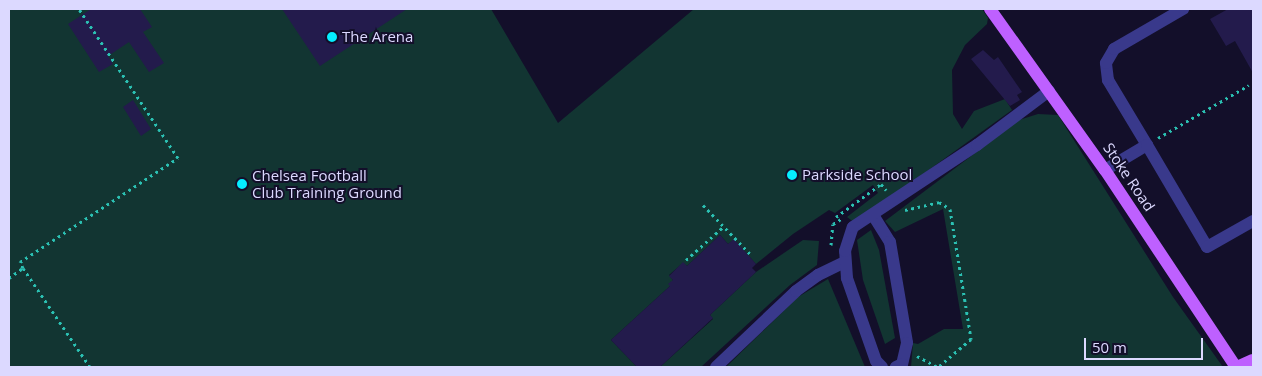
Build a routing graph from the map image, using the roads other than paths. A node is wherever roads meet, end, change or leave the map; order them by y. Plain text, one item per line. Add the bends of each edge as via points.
1 (990, 9) edge
2 (1183, 9) edge
3 (1049, 90) junction
4 (1147, 145) junction
5 (1106, 170) junction
6 (873, 215) junction
7 (1253, 221) edge
8 (845, 262) junction
9 (1253, 360) edge
10 (716, 367) edge
11 (882, 367) edge
12 (896, 367) edge
13 (1237, 367) edge

1 - 3 main road, Stoke Road
2 - 4 lane via 1114,49 1106,63 1108,80
3 - 5 main road, Stoke Road
3 - 6 lane via 977,145
4 - 5 lane
4 - 7 lane via 1207,246
5 - 13 main road, Stoke Road
6 - 8 lane via 852,227
6 - 12 lane via 890,242 907,343 902,364
8 - 10 lane via 818,275 796,291
8 - 11 lane via 847,278 865,330 876,361
9 - 13 main road

